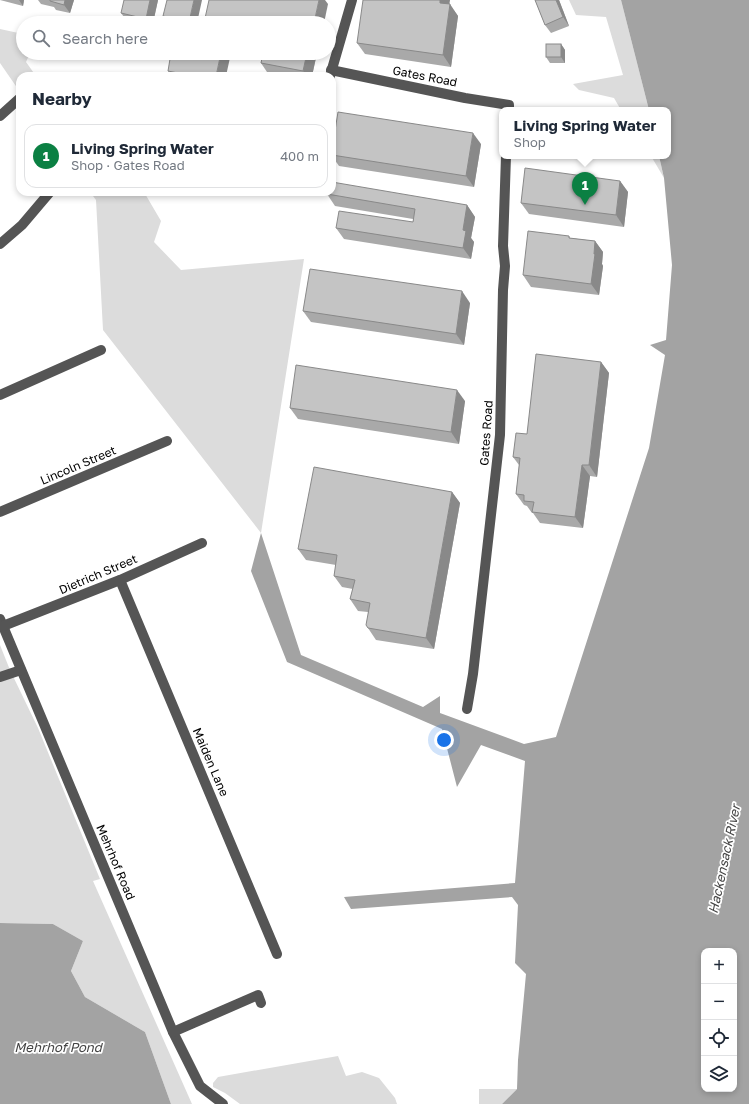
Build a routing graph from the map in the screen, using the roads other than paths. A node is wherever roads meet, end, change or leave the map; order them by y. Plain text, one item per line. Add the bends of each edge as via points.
1 (352, 0) edge
2 (336, 56) edge
3 (335, 60) edge
4 (331, 72) edge
5 (336, 74) edge
6 (16, 102) edge
7 (509, 107) edge
8 (0, 116) edge
9 (506, 159) edge
10 (47, 196) edge
11 (0, 244) edge
12 (101, 350) dead end
13 (0, 395) edge
14 (167, 441) dead end
15 (0, 512) edge
16 (202, 543) dead end
17 (120, 580) junction
18 (2, 622) edge
19 (21, 670) junction
20 (0, 677) edge
21 (467, 709) dead end
22 (277, 954) dead end
23 (261, 1004) dead end
24 (173, 1032) junction
25 (223, 1104) edge

1 - 2 street
3 - 4 street
5 - 7 street, Gates Road
6 - 8 street
9 - 21 street, Gates Road via 500,435
10 - 11 street via 22,225
12 - 13 street
14 - 15 street, Lincoln Street
16 - 17 street, Dietrich Street
17 - 18 street, Dietrich Street
17 - 22 street, Maiden Lane
18 - 19 street, Mehrhof Road
19 - 20 street
19 - 24 street, Mehrhof Road
23 - 24 street via 258,995
24 - 25 street, Mehrhof Road via 200,1086

